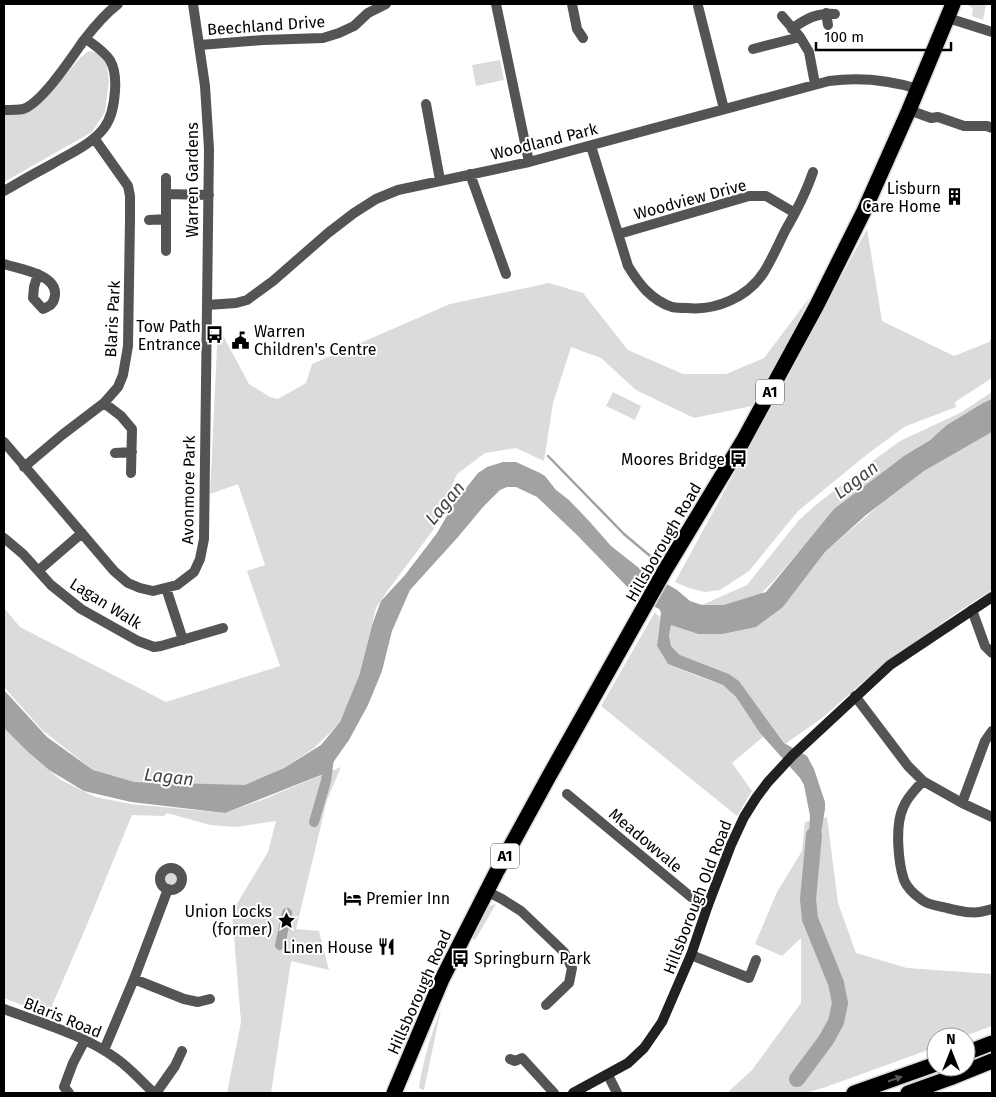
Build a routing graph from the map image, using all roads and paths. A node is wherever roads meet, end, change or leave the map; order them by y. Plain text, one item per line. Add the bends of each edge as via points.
1 (118, 4) edge
2 (193, 4) edge
3 (386, 4) edge
4 (496, 4) edge
5 (572, 4) edge
6 (953, 4) edge
7 (698, 6) dead end
8 (782, 16) dead end
9 (948, 18) junction
10 (828, 25) dead end
11 (792, 29) junction
12 (992, 32) edge
13 (800, 37) junction
14 (584, 38) dead end
15 (86, 39) junction
16 (200, 45) junction
17 (753, 49) dead end
18 (815, 84) junction
19 (918, 90) junction
20 (426, 104) dead end
21 (724, 109) junction
22 (4, 110) edge
23 (909, 110) junction
24 (992, 128) edge
25 (94, 138) junction
26 (591, 146) junction
27 (528, 162) junction
28 (813, 172) dead end
29 (470, 174) junction
30 (166, 178) dead end
31 (440, 180) junction
32 (4, 191) edge
33 (166, 194) junction
34 (209, 195) junction
35 (795, 213) junction
36 (166, 219) junction
37 (149, 220) dead end
38 (619, 234) junction
39 (166, 251) dead end
40 (4, 264) edge
41 (38, 274) dead end
42 (506, 274) dead end
43 (207, 305) junction
44 (206, 357) joint
45 (104, 403) junction
46 (4, 442) edge
47 (132, 452) junction
48 (115, 453) dead end
49 (24, 467) junction
50 (132, 473) dead end
51 (82, 534) junction
52 (4, 538) edge
53 (39, 570) junction
54 (166, 588) junction
55 (992, 597) edge
56 (972, 610) junction
57 (222, 628) dead end
58 (183, 640) junction
59 (992, 653) edge
60 (855, 696) junction
61 (992, 732) edge
62 (923, 780) junction
63 (567, 794) dead end
64 (962, 803) junction
65 (992, 817) edge
66 (168, 889) dead end
67 (486, 891) junction
68 (708, 905) junction
69 (992, 909) edge
70 (691, 956) junction
71 (756, 960) dead end
72 (134, 979) junction
73 (210, 999) dead end
74 (546, 1005) dead end
75 (4, 1009) edge
76 (85, 1040) junction
77 (992, 1042) edge
78 (976, 1049) edge
79 (104, 1050) junction
80 (182, 1051) dead end
81 (510, 1059) dead end
82 (992, 1061) edge
83 (926, 1068) edge
84 (608, 1075) junction
85 (398, 1092) edge
86 (69, 1093) edge
87 (155, 1093) edge
88 (554, 1093) edge
89 (573, 1093) edge
90 (617, 1093) edge
91 (854, 1093) edge
92 (908, 1093) edge

1 - 15 street
2 - 16 street, Warren Gardens
3 - 16 street, Beechland Drive via 354,26 323,38
4 - 27 street
5 - 14 street via 577,28
6 - 9 highway, Hillsborough Road / A1
7 - 21 street
8 - 11 street
9 - 12 street
9 - 19 highway, Hillsborough Road / A1
10 - 11 street via 831,13 802,21
11 - 13 street
13 - 17 street
13 - 18 street via 809,52
15 - 22 street via 34,102 24,108
15 - 25 street via 102,50 115,70 114,105 104,128
16 - 34 street, Warren Gardens via 208,122
18 - 19 street, Woodland Park via 857,79 896,83
18 - 21 street, Woodland Park
19 - 23 highway, Hillsborough Road / A1
20 - 31 street
21 - 26 street, Woodland Park
23 - 24 street via 964,126
23 - 67 highway, Hillsborough Road / A1 via 817,305
25 - 32 street
25 - 45 street, Blaris Park via 128,186 130,196 128,346 118,387
26 - 27 street, Woodland Park
26 - 38 street
27 - 29 street, Woodland Park
28 - 35 street
29 - 31 street, Woodland Park
29 - 42 street
30 - 33 street
31 - 43 street, Woodland Park via 376,199 328,233 247,300
33 - 34 street
33 - 36 street
34 - 43 street, Warren Gardens
35 - 38 street, Woodview Drive via 766,196 749,196
35 - 38 street via 763,274 735,299 720,306 673,308 649,294 628,266
36 - 37 street
36 - 39 street
40 - 41 street
43 - 44 street, Warren Gardens
44 - 54 street, Avonmore Park via 203,549 194,572 177,585
45 - 47 street via 132,428
45 - 49 street, Blaris Park
46 - 49 street, Avonmore Park
47 - 48 street
47 - 50 street
49 - 51 street, Avonmore Park
51 - 53 street
51 - 54 street, Avonmore Park via 128,583 154,591
52 - 53 street, Lagan Walk
53 - 58 street, Lagan Walk via 51,585 78,607 138,641 154,647
54 - 58 street
55 - 56 street, Hillsborough Old Road
56 - 59 street via 985,646
56 - 60 street, Hillsborough Old Road via 890,665
57 - 58 street, Lagan Walk
60 - 62 street via 908,766
60 - 68 street, Hillsborough Old Road via 779,769 756,798 730,845
61 - 64 street via 985,741
62 - 64 street
62 - 69 street via 901,810 898,852 905,881 923,902 966,912 980,913
63 - 68 street, Meadowvale via 691,897
64 - 65 street
66 - 72 street
67 - 74 street via 521,911 564,952 572,968 569,983
67 - 85 highway, Hillsborough Road / A1 via 442,978
68 - 70 street, Hillsborough Old Road
70 - 71 street via 749,978
70 - 84 street, Hillsborough Old Road via 653,1036 628,1063
72 - 73 street via 184,999 198,1002
72 - 79 street
75 - 76 street, Blaris Road
76 - 79 street, Blaris Road
76 - 86 street via 66,1080 64,1087
77 - 78 highway
79 - 87 street, Blaris Road
80 - 87 street
81 - 88 street via 515,1060 522,1055
82 - 92 highway
91 -> 83 highway
84 - 89 street, Hillsborough Old Road
84 - 90 street

